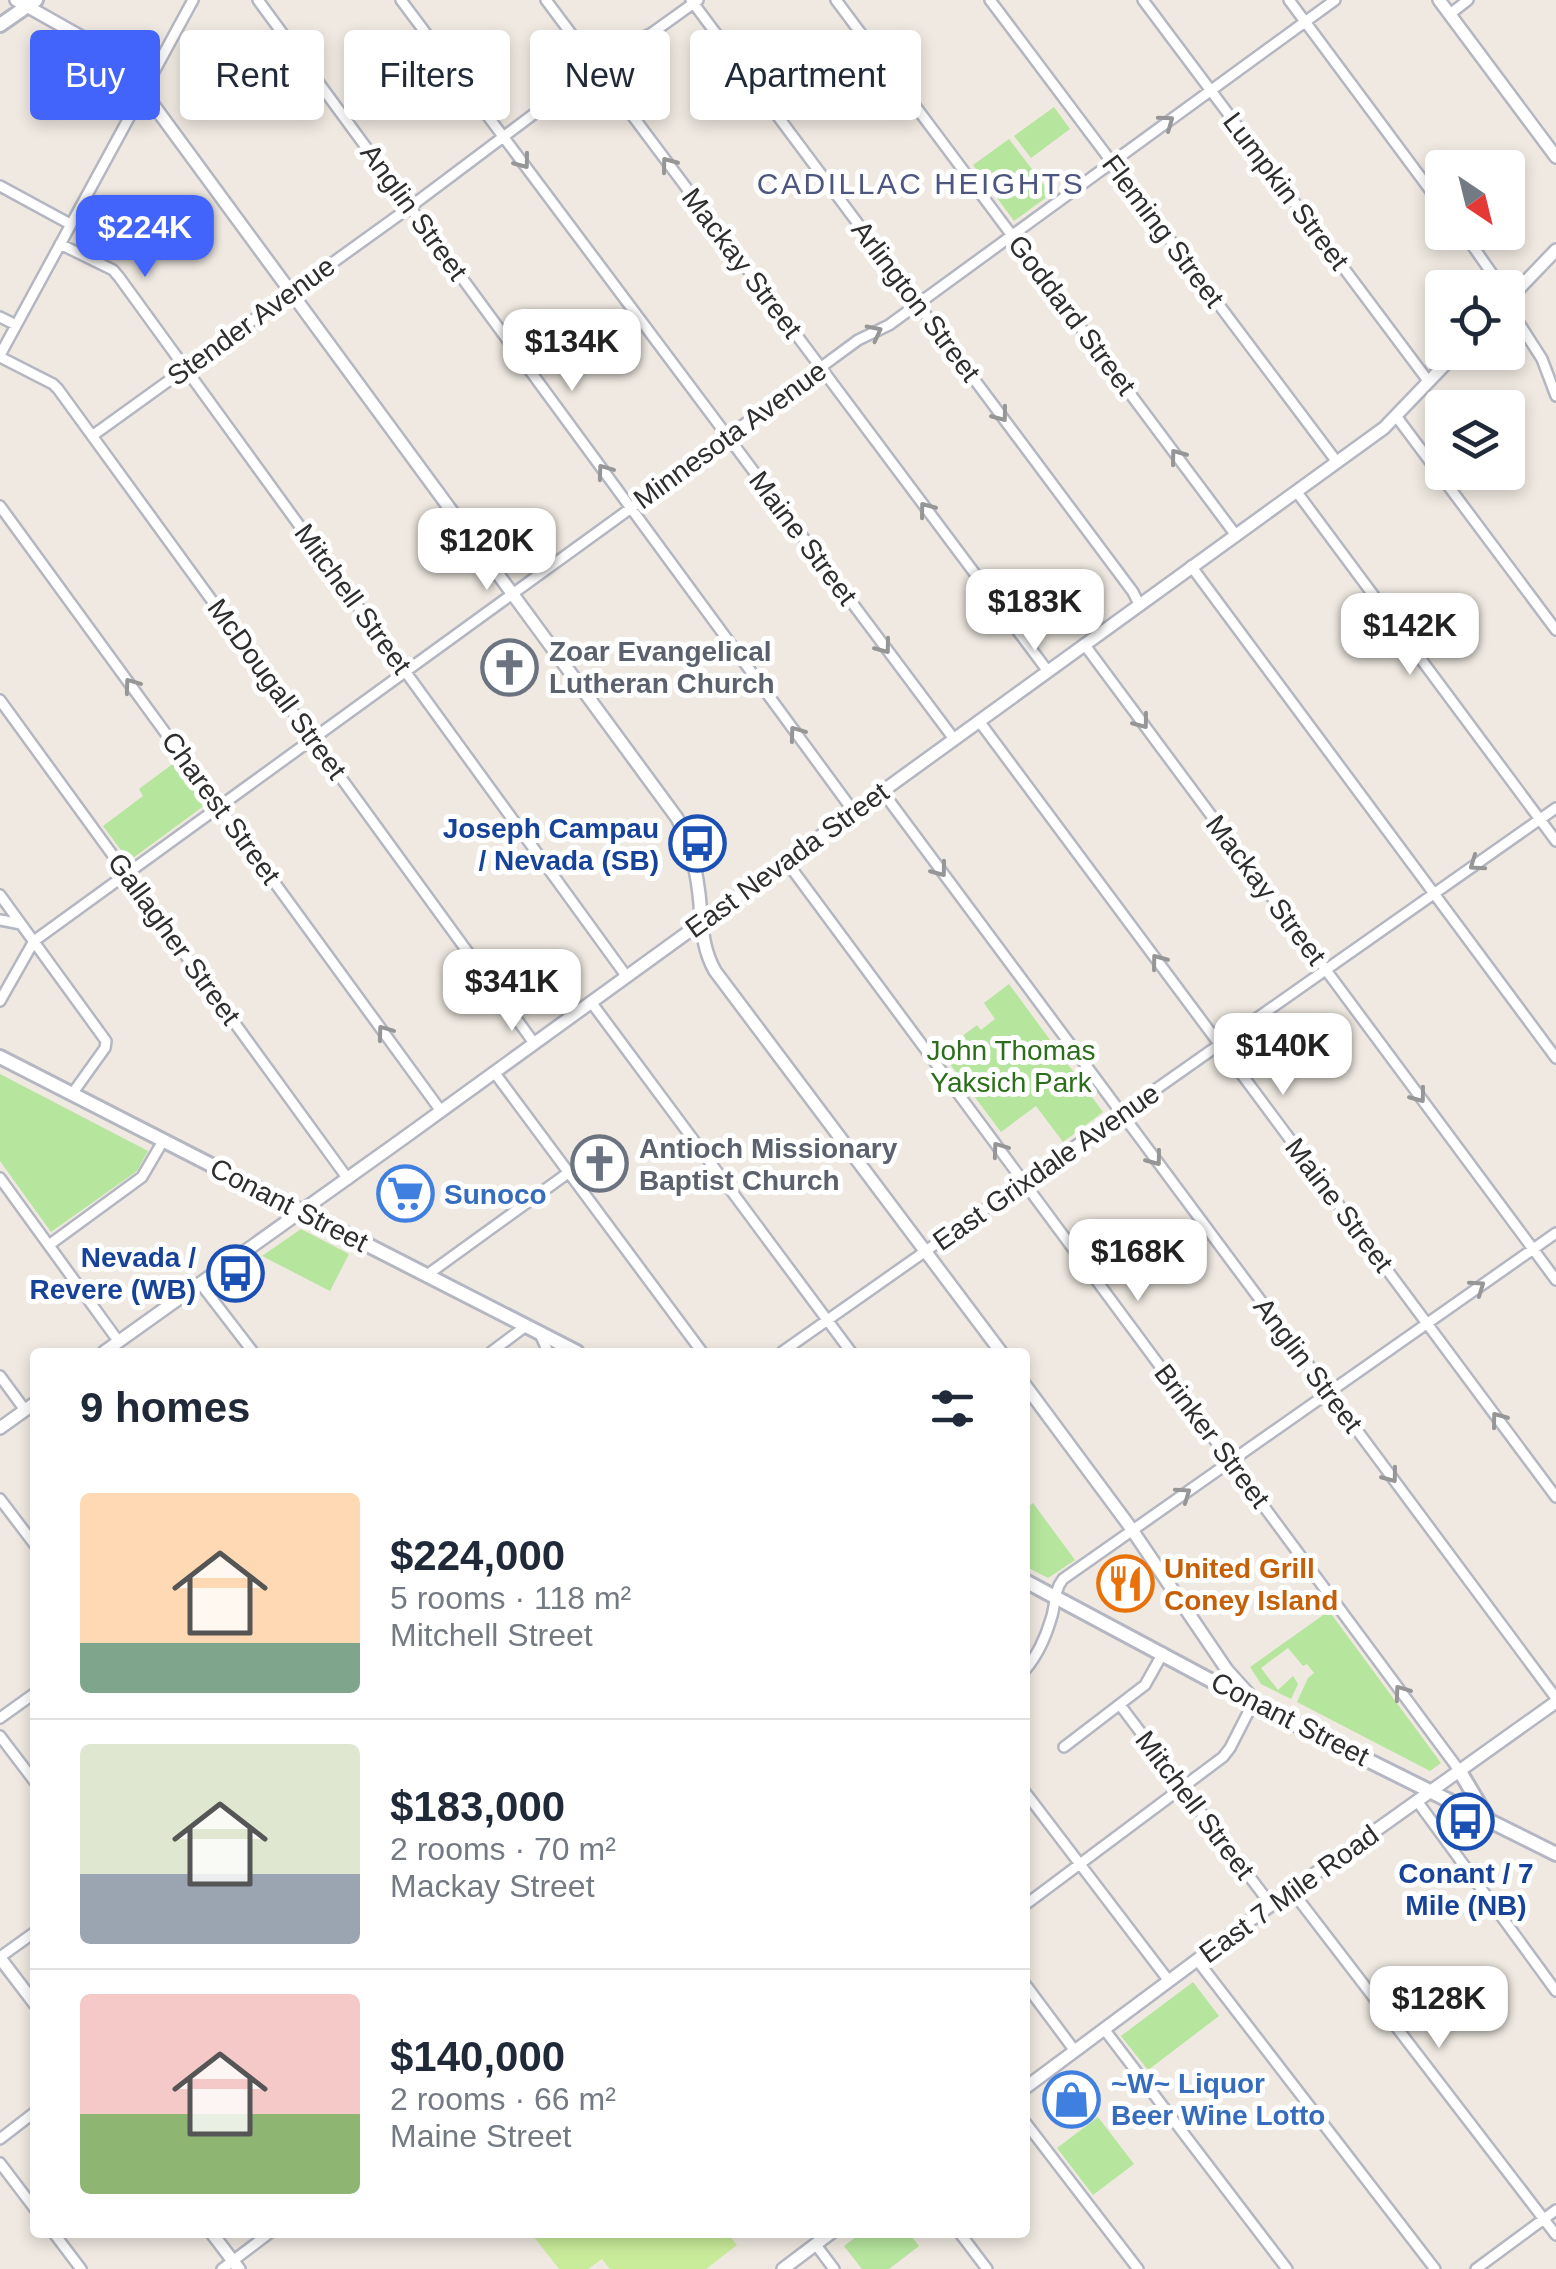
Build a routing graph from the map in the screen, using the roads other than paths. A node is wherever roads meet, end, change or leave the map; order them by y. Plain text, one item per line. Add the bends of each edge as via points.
1 (193, 0) edge
2 (258, 0) edge
3 (401, 0) edge
4 (546, 0) edge
5 (836, 0) edge
6 (990, 0) edge
7 (1143, 0) edge
8 (1288, 0) edge
9 (1335, 0) edge
10 (1439, 0) edge
11 (1468, 0) edge
12 (694, 1) edge
13 (26, 2) edge
14 (1450, 14) junction
15 (1305, 22) junction
16 (0, 24) edge
17 (71, 30) edge
18 (568, 30) edge
19 (656, 30) edge
20 (160, 60) edge
21 (1211, 90) junction
22 (160, 114) edge
23 (530, 116) edge
24 (127, 120) edge
25 (635, 120) edge
26 (504, 136) junction
27 (1556, 157) edge
28 (1112, 162) junction
29 (1425, 183) edge
30 (0, 186) edge
31 (410, 207) junction
32 (70, 224) junction
33 (1012, 234) junction
34 (60, 244) junction
35 (1556, 250) edge
36 (1525, 279) edge
37 (291, 292) junction
38 (918, 303) junction
39 (0, 317) edge
40 (16, 325) junction
41 (1525, 332) edge
42 (0, 356) edge
43 (185, 368) junction
44 (820, 368) junction
45 (1440, 370) edge
46 (1429, 382) junction
47 (1556, 396) edge
48 (1396, 416) junction
49 (92, 436) junction
50 (728, 436) junction
51 (1337, 462) junction
52 (1296, 491) junction
53 (0, 506) edge
54 (631, 508) junction
55 (1236, 534) junction
56 (1191, 566) junction
57 (512, 593) junction
58 (1139, 604) junction
59 (1556, 630) edge
60 (1084, 644) junction
61 (406, 670) junction
62 (1047, 670) junction
63 (0, 700) edge
64 (979, 721) junction
65 (313, 738) junction
66 (954, 739) junction
67 (882, 792) junction
68 (220, 806) junction
69 (1556, 808) edge
70 (854, 812) junction
71 (1540, 820) junction
72 (1556, 842) edge
73 (786, 860) junction
74 (126, 874) junction
75 (1434, 894) junction
76 (0, 895) edge
77 (0, 920) edge
78 (700, 923) junction
79 (21, 924) junction
80 (34, 941) junction
81 (1326, 970) junction
82 (627, 976) junction
83 (0, 1001) edge
84 (591, 1002) junction
85 (534, 1044) junction
86 (1220, 1045) junction
87 (0, 1057) edge
88 (1556, 1058) edge
89 (494, 1072) junction
90 (72, 1094) junction
91 (441, 1111) junction
92 (1122, 1114) junction
93 (163, 1140) junction
94 (568, 1172) junction
95 (0, 1178) edge
96 (348, 1178) junction
97 (1024, 1182) junction
98 (302, 1211) junction
99 (1556, 1233) edge
100 (49, 1246) junction
101 (1533, 1249) junction
102 (926, 1252) junction
103 (426, 1275) junction
104 (1556, 1280) edge
105 (200, 1283) junction
106 (828, 1320) junction
107 (1427, 1324) junction
108 (526, 1326) junction
109 (540, 1334) junction
110 (119, 1342) junction
111 (110, 1348) edge
112 (250, 1348) edge
113 (496, 1348) edge
114 (546, 1348) edge
115 (569, 1348) edge
116 (699, 1348) edge
117 (788, 1348) edge
118 (848, 1348) edge
119 (997, 1348) edge
120 (0, 1376) edge
121 (1329, 1392) junction
122 (1030, 1395) edge
123 (30, 1406) edge
124 (0, 1428) edge
125 (1231, 1461) junction
126 (1556, 1497) edge
127 (0, 1499) edge
128 (1132, 1530) junction
129 (30, 1538) edge
130 (1030, 1584) edge
131 (1055, 1597) junction
132 (1163, 1654) junction
133 (1030, 1664) edge
134 (30, 1697) edge
135 (1556, 1700) edge
136 (1256, 1703) junction
137 (1120, 1705) junction
138 (0, 1718) edge
139 (0, 1736) edge
140 (1064, 1747) dead end
141 (1459, 1770) junction
142 (30, 1775) edge
143 (1182, 1788) junction
144 (1432, 1791) junction
145 (1030, 1799) edge
146 (1417, 1801) junction
147 (1488, 1819) junction
148 (1556, 1854) edge
149 (1080, 1864) junction
150 (1292, 1890) junction
151 (1030, 1900) edge
152 (1271, 1905) junction
153 (30, 1936) edge
154 (0, 1958) edge
155 (1197, 1960) junction
156 (1169, 1981) junction
157 (1030, 1990) edge
158 (1556, 1991) edge
159 (30, 1997) edge
160 (1104, 2030) junction
161 (1076, 2050) junction
162 (1030, 2084) edge
163 (30, 2116) edge
164 (1030, 2129) edge
165 (0, 2138) edge
166 (0, 2163) edge
167 (30, 2202) edge
168 (1556, 2210) edge
169 (1544, 2219) junction
170 (1556, 2235) edge
171 (58, 2238) edge
172 (214, 2238) edge
173 (264, 2238) edge
174 (825, 2238) edge
175 (963, 2238) edge
176 (816, 2245) junction
177 (231, 2266) edge
178 (81, 2269) edge
179 (784, 2269) edge
180 (834, 2269) edge
181 (987, 2269) edge
182 (1138, 2269) edge
183 (1287, 2269) edge
184 (1434, 2269) edge
185 (1476, 2269) edge

1 - 20 street
2 - 31 street, Anglin Street
3 - 26 street, Maine Street
4 - 18 street, Mackay Street
5 - 33 street, Goddard Street
6 - 28 street, Fleming Street
7 - 21 street, Lumpkin Street
8 - 15 street
9 - 15 street, Minnesota Avenue
10 - 14 street
11 - 14 street
12 - 19 street
12 - 38 street, Arlington Street
13 - 16 main road
13 - 17 street
14 - 27 street
15 - 21 street, Minnesota Avenue
15 - 29 street
28 -> 21 street, Minnesota Avenue
21 - 46 street, Lumpkin Street
22 - 37 street
23 - 26 street
24 - 32 street
44 -> 25 street, Mackay Street
26 - 31 street, Stender Avenue
26 -> 50 street, Maine Street
28 - 33 street, Minnesota Avenue
28 - 51 street, Fleming Street
30 - 32 street
31 - 37 street, Stender Avenue
54 -> 31 street, Anglin Street
32 - 34 street
33 - 38 street, Minnesota Avenue
55 -> 33 street, Goddard Street
34 - 40 street
34 - 43 street, Mitchell Street via 113,270
35 - 36 street
37 - 43 street, Stender Avenue
37 - 57 street
44 -> 38 street, Minnesota Avenue
38 -> 58 street, Arlington Street
39 - 40 street
40 - 42 street
41 - 47 street
42 - 49 street, McDougall Street via 53,384
43 - 49 street, Stender Avenue
43 - 61 street, Mitchell Street
44 - 50 street, Minnesota Avenue
62 -> 44 street, Mackay Street
45 - 46 street, East Nevada Street
46 - 48 street, East Nevada Street
48 - 51 street, East Nevada Street
48 - 59 street
49 - 65 street, McDougall Street
50 - 54 street, Minnesota Avenue
50 -> 66 street, Maine Street
51 - 52 street, East Nevada Street
52 - 55 street, East Nevada Street
52 - 71 street
68 -> 53 street, Charest Street
54 - 57 street, Minnesota Avenue
70 -> 54 street, Anglin Street
55 - 56 street, East Nevada Street
56 - 58 street, East Nevada Street
56 - 75 street
57 - 61 street, Minnesota Avenue
57 - 78 street via 680,822 698,887
58 - 60 street, East Nevada Street
60 - 62 street, East Nevada Street
60 -> 81 street, Mackay Street
61 - 65 street, Minnesota Avenue
61 - 82 street, Mitchell Street
62 - 64 street, East Nevada Street
63 - 74 street, Gallagher Street
64 - 66 street, East Nevada Street
86 -> 64 street, Maine Street
65 - 68 street, Minnesota Avenue
65 - 85 street, McDougall Street
66 - 67 street, East Nevada Street
67 - 70 street, East Nevada Street
67 -> 92 street, Anglin Street
68 - 74 street, Minnesota Avenue
91 -> 68 street, Charest Street
69 - 71 street, East Grixdale Avenue
70 - 73 street, East Nevada Street
71 - 72 street
71 -> 75 street, East Grixdale Avenue
73 - 78 street, East Nevada Street
97 -> 73 street, Brinker Street
74 - 80 street, Minnesota Avenue
74 - 96 street, Gallagher Street
75 - 81 street, East Grixdale Avenue
75 - 88 street
76 - 79 street
77 - 79 street
78 - 82 street, East Nevada Street
78 - 102 street via 715,971
79 - 80 street
80 - 83 street
80 - 90 street via 106,1041
81 - 86 street, East Grixdale Avenue
81 -> 101 street, Mackay Street
82 - 84 street, East Nevada Street
84 - 85 street, East Nevada Street
84 - 106 street
85 - 89 street, East Nevada Street
86 - 92 street, East Grixdale Avenue
86 - 107 street, Maine Street
87 - 90 main road, Conant Street
89 - 91 street, East Nevada Street
89 - 94 street
90 - 93 main road, Conant Street
91 - 96 street, East Nevada Street
92 - 97 street, East Grixdale Avenue
92 -> 121 street, Anglin Street
93 - 98 main road, Conant Street
93 - 100 street via 142,1177
94 - 103 street
94 - 116 street
95 - 100 street
96 - 98 street, East Nevada Street
97 - 102 street, East Grixdale Avenue
97 - 125 street, Brinker Street
98 - 103 main road, Conant Street
98 - 105 street, East Nevada Street
99 - 101 street
100 - 110 street
101 - 104 street, Mackay Street
107 -> 101 street
102 - 106 street, East Grixdale Avenue
102 - 119 street
103 - 108 main road, Conant Street
105 - 110 street, East Nevada Street
105 - 112 street
106 - 117 street, East Grixdale Avenue
106 - 118 street
107 - 121 street
126 -> 107 street, Maine Street
108 - 109 main road, Conant Street
108 - 113 street
109 - 114 street
109 - 115 main road, Conant Street
110 - 111 street, East Nevada Street
120 - 123 street
121 - 125 street
121 -> 135 street, Anglin Street
122 - 128 street
123 - 124 street
128 -> 125 street
141 -> 125 street, Brinker Street
127 - 129 street
128 - 131 street via 1063,1580
128 - 136 street
130 - 131 main road, Conant Street
131 - 132 main road, Conant Street
131 - 133 street
132 - 136 main road, Conant Street
132 - 137 street via 1145,1686
134 - 138 street
135 - 141 street, East 7 Mile Road
136 - 143 street via 1227,1752
136 - 144 main road, Conant Street
137 - 140 street
137 - 143 street, Mitchell Street
139 - 142 street
141 - 144 street, East 7 Mile Road
141 - 147 main road
143 - 149 street
143 - 152 street, Mitchell Street
144 - 146 street, East 7 Mile Road
144 - 147 main road, Conant Street
145 - 149 street
146 - 150 street, East 7 Mile Road
146 - 158 street
147 - 148 main road, Conant Street
149 - 151 street
149 - 156 street
150 - 152 street, East 7 Mile Road
150 - 169 street, Mitchell Street
152 - 155 street, East 7 Mile Road
153 - 154 street
154 - 159 street
155 - 156 street, East 7 Mile Road
155 - 184 street
156 - 160 street, East 7 Mile Road
157 - 161 street
160 - 161 street, East 7 Mile Road
160 - 183 street
161 - 162 street, East 7 Mile Road
163 - 165 street
164 - 182 street
166 - 167 street
168 - 169 street
169 - 170 street, Mitchell Street
169 - 185 street
171 - 178 street
172 - 177 street
173 - 177 street
174 - 176 street
175 - 181 street
176 - 179 street
176 - 180 street

